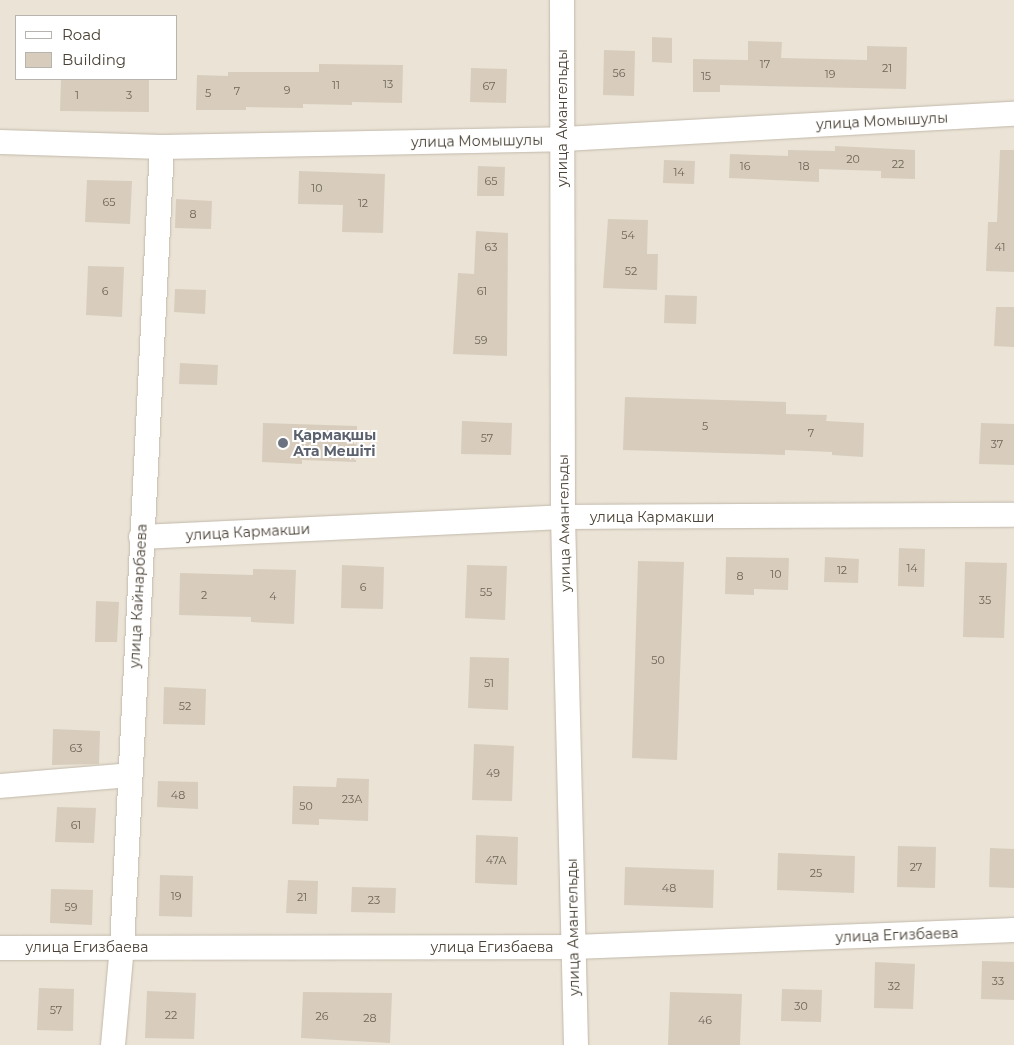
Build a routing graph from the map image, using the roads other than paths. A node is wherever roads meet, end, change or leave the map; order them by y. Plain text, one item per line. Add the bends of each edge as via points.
1 (562, 0) edge
2 (1014, 114) edge
3 (562, 139) junction
4 (0, 141) edge
5 (162, 147) junction
6 (1014, 514) edge
7 (563, 518) junction
8 (141, 537) junction
9 (130, 775) junction
10 (0, 786) edge
11 (1014, 930) edge
12 (122, 947) junction
13 (574, 947) junction
14 (0, 948) edge
15 (114, 1045) edge
16 (576, 1045) edge

1 - 3 street, улица Амангельды
2 - 3 street, улица Момышулы
3 - 5 street, улица Момышулы
3 - 7 street, улица Амангельды
4 - 5 street, улица Момышулы
5 - 8 street, улица Кайнарбаева
6 - 7 street, улица Кармакши
7 - 8 street, улица Кармакши
7 - 13 street, улица Амангельды
8 - 9 street, улица Кайнарбаева
9 - 10 street
9 - 12 street, улица Кайнарбаева
11 - 13 street, улица Егизбаева
12 - 13 street, улица Егизбаева
12 - 14 street, улица Егизбаева
12 - 15 street, улица Кайнарбаева
13 - 16 street, улица Амангельды

